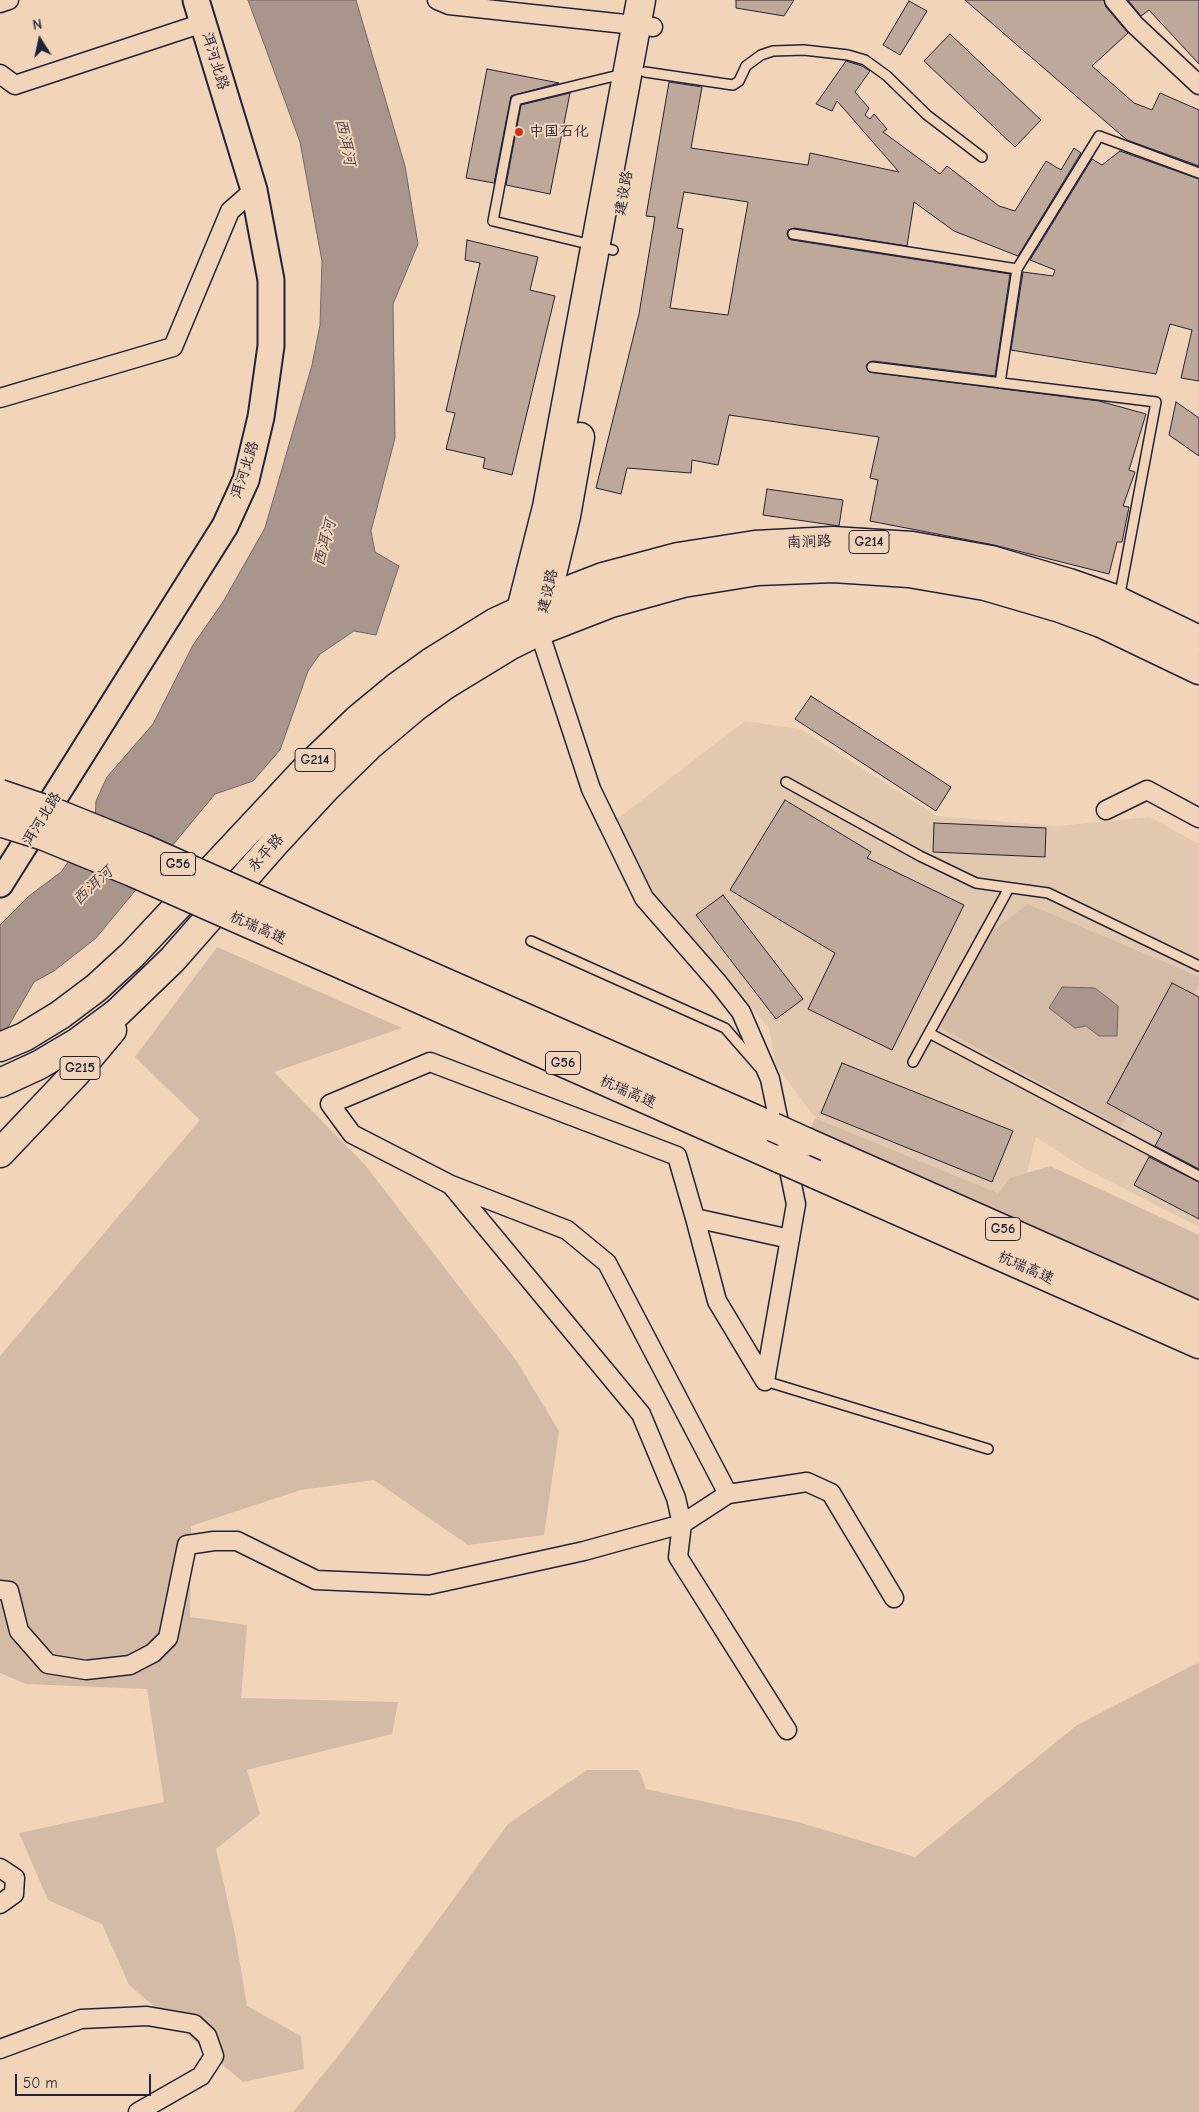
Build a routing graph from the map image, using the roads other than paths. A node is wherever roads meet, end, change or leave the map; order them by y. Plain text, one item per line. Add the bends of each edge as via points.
1 (8, 0) edge
2 (437, 0) edge
3 (658, 0) edge
4 (1114, 0) edge
5 (0, 2) edge
6 (200, 12) edge
7 (644, 17) edge
8 (637, 73) junction
9 (0, 74) edge
10 (1199, 86) edge
11 (982, 157) dead end
12 (1199, 173) edge
13 (254, 190) junction
14 (793, 234) dead end
15 (605, 248) junction
16 (1017, 269) junction
17 (872, 367) dead end
18 (1000, 383) junction
19 (0, 398) edge
20 (1119, 602) junction
21 (532, 605) junction
22 (539, 631) junction
23 (1199, 640) edge
24 (1199, 670) edge
25 (786, 782) dead end
26 (0, 794) edge
27 (1106, 810) dead end
28 (1199, 818) edge
29 (0, 822) edge
30 (217, 865) junction
31 (0, 884) edge
32 (1009, 888) junction
33 (531, 941) dead end
34 (349, 954) junction
35 (1199, 966) edge
36 (154, 979) junction
37 (929, 1033) junction
38 (0, 1047) edge
39 (913, 1062) dead end
40 (770, 1079) junction
41 (0, 1083) edge
42 (0, 1153) edge
43 (1199, 1176) edge
44 (451, 1185) junction
45 (695, 1218) junction
46 (790, 1239) junction
47 (1199, 1316) edge
48 (1199, 1344) edge
49 (765, 1381) junction
50 (988, 1449) dead end
51 (728, 1494) junction
52 (682, 1524) junction
53 (0, 1590) edge
54 (894, 1598) dead end
55 (787, 1730) dead end
56 (0, 1868) edge
57 (0, 1904) edge
58 (0, 2050) edge
59 (138, 2112) edge

1 - 5 street
2 - 7 street via 449,5
3 - 7 main road, 建设路
4 - 10 street via 1135,25
6 - 9 street via 15,85
6 - 13 street, 洱河北路
7 - 8 main road, 建设路
8 - 11 lane via 733,85 739,81 746,66 773,51 804,50 848,55 865,60 887,76 927,115
8 - 15 main road, 建设路
8 - 15 lane via 516,100 493,222
12 - 16 lane via 1098,136
13 - 19 street via 230,211 173,347
13 - 31 street, 洱河北路 via 271,280 271,346 261,417 246,480 225,526
14 - 16 lane
15 - 21 main road, 建设路 via 566,516
16 - 18 lane
17 - 18 lane
18 - 20 lane via 1156,402
20 - 21 main road, 南涧路 / G214 via 991,560 912,546 833,541 755,545 678,557 603,577
20 - 23 main road, 南涧路 / G214
21 - 22 main road, 建设路
21 - 30 main road, 永平路 / G214 via 430,663 358,719 305,770
22 - 24 main road, 南涧路 / G214 via 611,603 702,580 758,571 871,570 947,579 1023,596 1101,623
22 - 36 main road, 永平路 / G214 via 445,685 381,736 287,830
22 - 40 street via 591,789 644,898 741,1012
25 - 32 lane via 976,883
26 - 34 main road, 杭瑞高速 / G56, bridge via 142,848
27 - 28 street via 1147,790
29 - 34 main road, 杭瑞高速 / G56, bridge
30 - 36 main road
30 - 38 main road, 永平路 / G214 via 132,955 96,988 53,1020
32 - 35 lane via 1048,893
32 - 37 lane
33 - 40 lane via 725,1028
34 - 47 main road, 杭瑞高速 / G56, bridge via 773,1127
34 - 48 main road, 杭瑞高速 / G56, bridge via 781,1159
36 - 41 main road, 永平路 / G214 via 118,1013 78,1042 39,1066
36 - 42 main road, G215 via 76,1073
37 - 39 lane
37 - 43 lane
40 - 46 street via 796,1204
44 - 45 street via 352,1134 330,1104 430,1062 677,1156
44 - 51 street via 567,1230 607,1263
44 - 52 street via 640,1414 676,1498
45 - 46 street
45 - 49 street via 717,1301
46 - 49 street
49 - 50 lane
51 - 52 street
51 - 54 street via 807,1482 831,1493
52 - 53 street via 584,1551 429,1585 316,1580 238,1540 188,1545 168,1638 153,1653 130,1665 86,1670 48,1664 19,1631 9,1591
52 - 55 street via 678,1557
56 - 57 street via 15,1878 14,1894
58 - 59 street via 81,2019 147,2016 194,2024 207,2036 214,2056 202,2076

